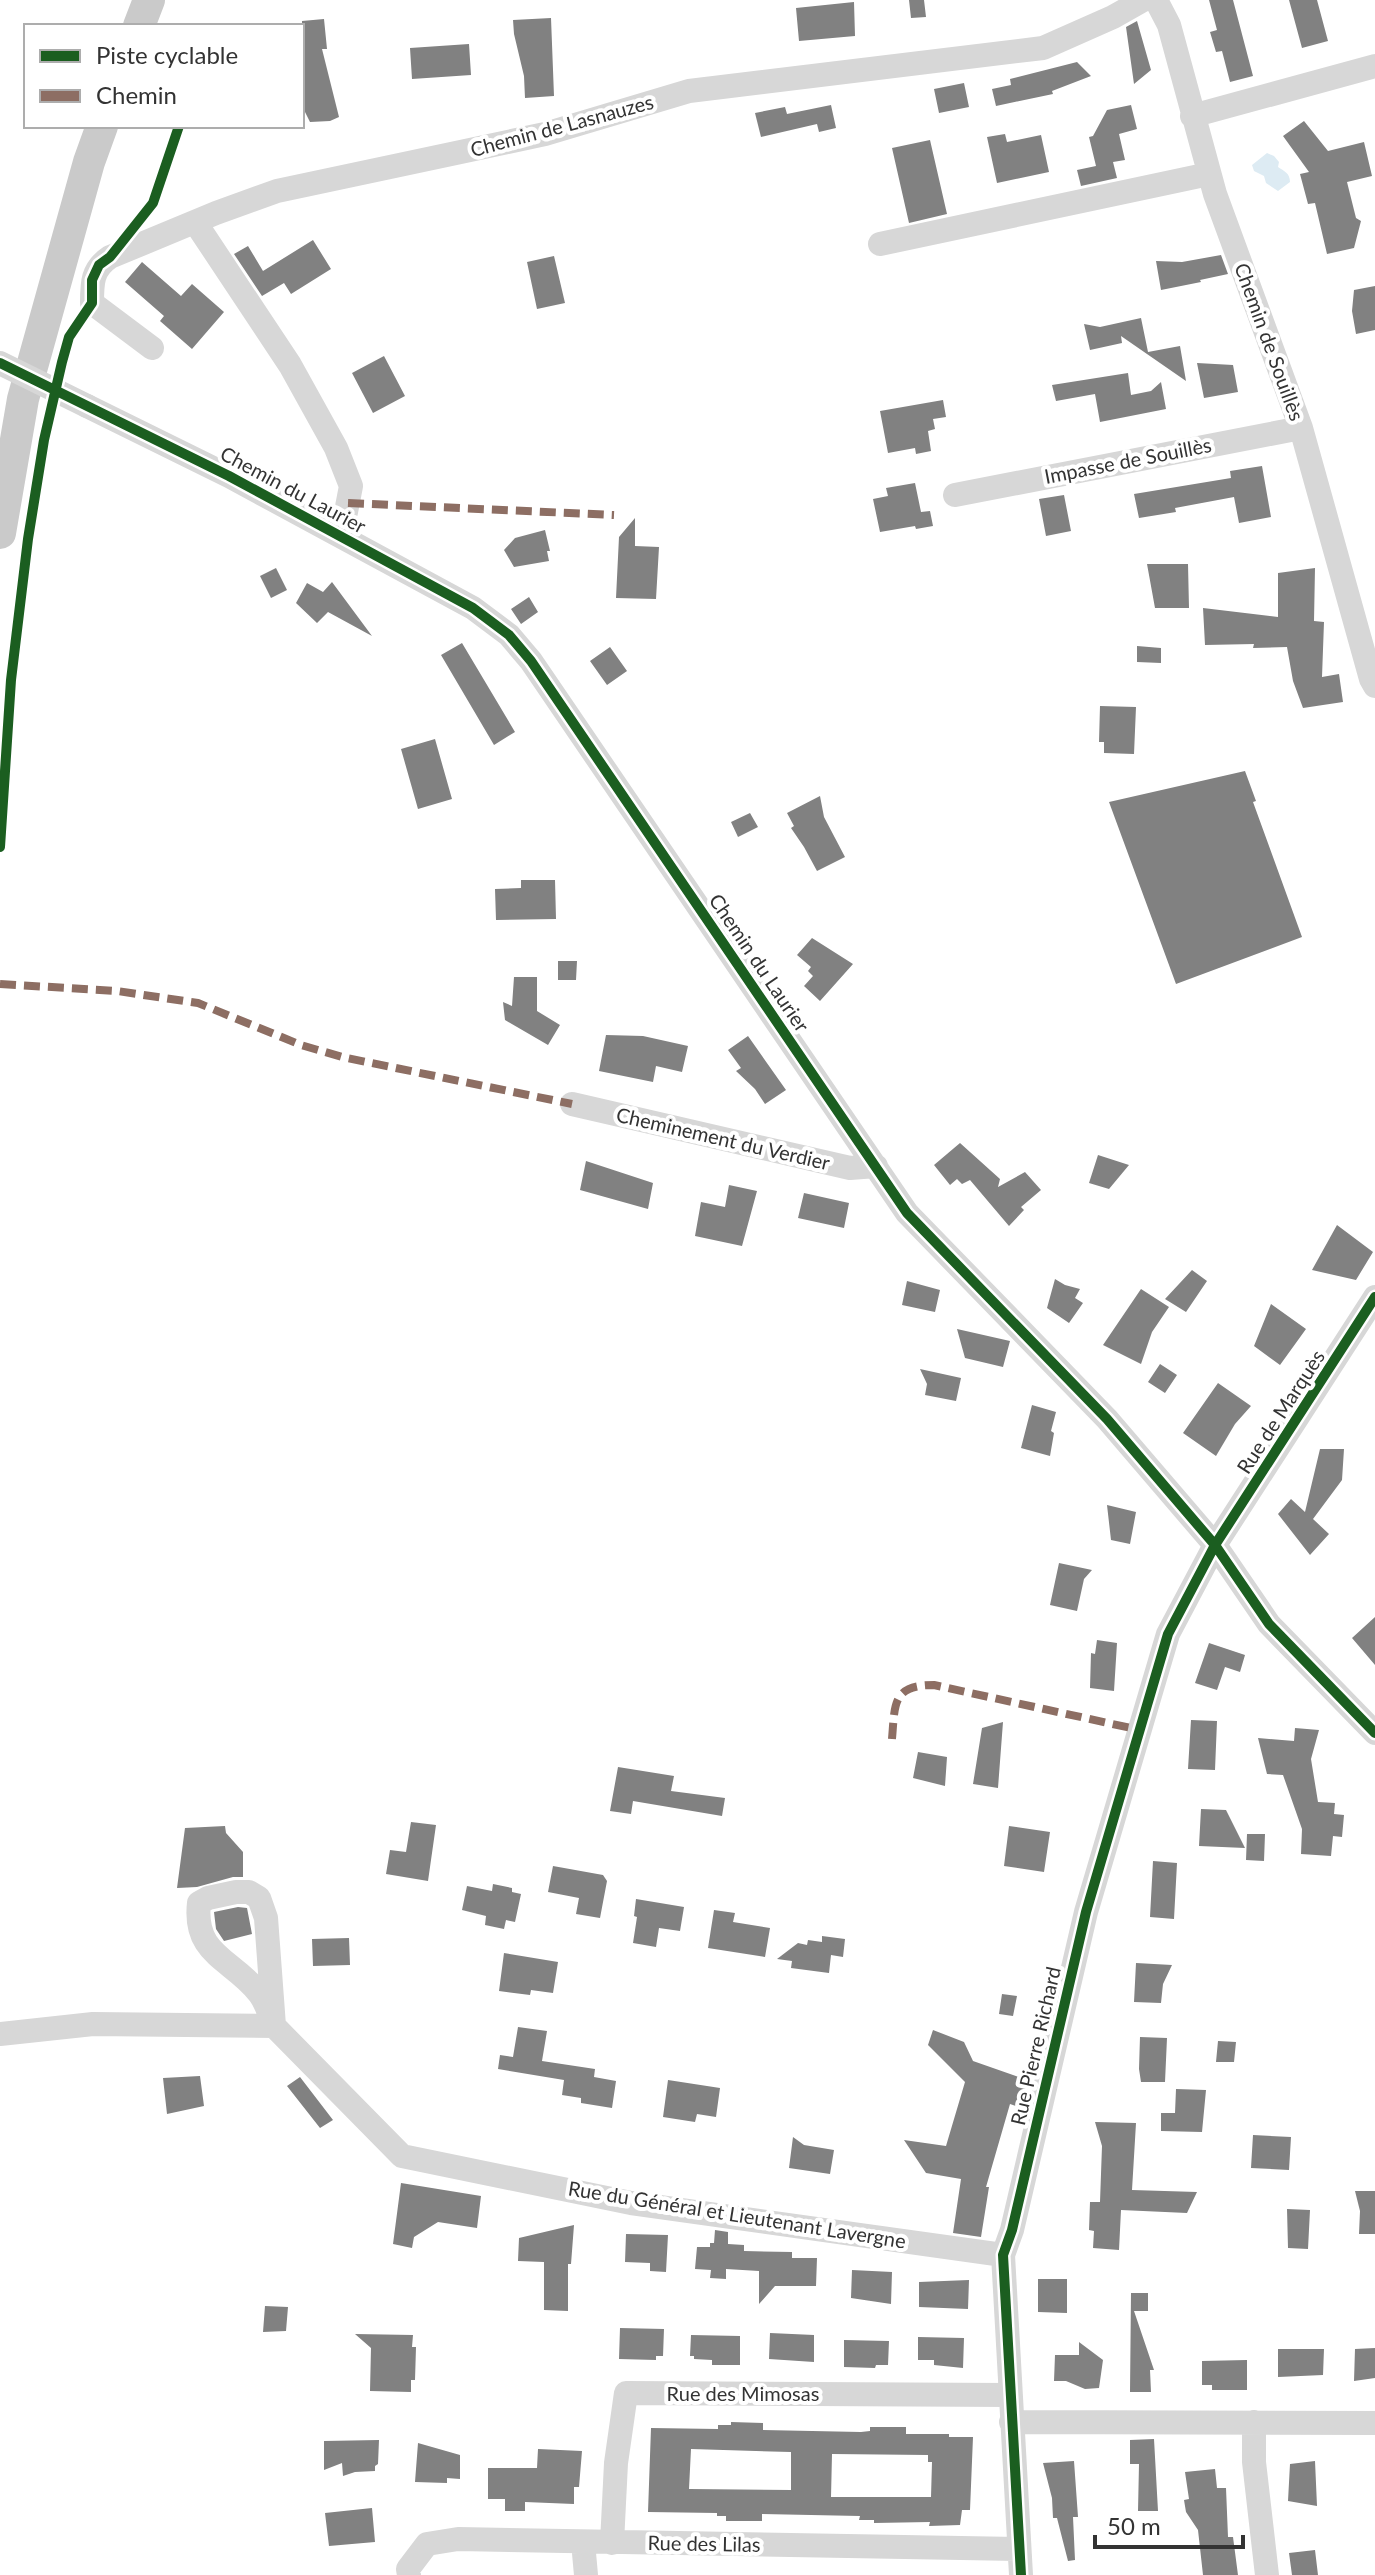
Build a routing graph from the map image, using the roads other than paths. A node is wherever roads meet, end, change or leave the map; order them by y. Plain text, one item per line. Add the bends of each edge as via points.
1 (149, 0) edge
2 (1143, 0) edge
3 (1156, 0) edge
4 (140, 24) edge
5 (1375, 66) edge
6 (1192, 116) junction
7 (101, 128) edge
8 (1209, 174) junction
9 (195, 222) junction
10 (880, 244) dead end
11 (152, 348) dead end
12 (0, 363) edge
13 (1301, 428) junction
14 (955, 495) dead end
15 (336, 532) junction
16 (0, 533) edge
17 (1375, 686) edge
18 (572, 1104) dead end
19 (876, 1166) junction
20 (1375, 1297) edge
21 (1215, 1545) junction
22 (1375, 1733) edge
23 (274, 2026) junction
24 (0, 2034) edge
25 (1003, 2255) junction
26 (1009, 2395) junction
27 (1011, 2422) junction
28 (1254, 2422) junction
29 (1375, 2423) edge
30 (583, 2542) junction
31 (612, 2543) junction
32 (1019, 2549) junction
33 (409, 2575) edge
34 (586, 2575) edge
35 (1021, 2575) edge
36 (1267, 2575) edge

1 - 4 main road
2 - 9 street, Chemin de Lasnauzes via 1043,48 689,91 545,134 277,191
3 - 6 street, Chemin de Souillès via 1169,25
5 - 6 street
6 - 8 street, Chemin de Souillès
7 - 16 main road via 23,399
8 - 10 street
8 - 13 street, Chemin de Souillès
9 - 11 street, Chemin de Lasnauzes via 110,257 92,280 92,303
9 - 15 street via 290,365 336,448 351,486
12 - 15 street, Chemin du Laurier, bridge
13 - 14 street, Impasse de Souillès
13 - 17 street, Chemin de Souillès
15 - 19 street, Chemin du Laurier via 473,608 524,652
18 - 19 street, Cheminement du Verdier via 850,1168
19 - 21 street, Chemin du Laurier via 907,1213 1107,1419
20 - 21 street, Rue de Marquès
21 - 22 street, Chemin du Laurier via 1269,1624
21 - 25 street, Rue Pierre Richard via 1168,1634 1086,1912
23 - 23 street, Rue du Général et Lieutenant Lavergne via 266,1918 259,1898 236,1892 199,1903 204,1943 259,1993
23 - 24 street via 93,2024
23 - 25 street, Rue du Général et Lieutenant Lavergne via 402,2156 631,2203
25 - 26 street, Rue Pierre Richard
26 - 27 street, Rue Pierre Richard
26 - 31 street, Rue des Mimosas via 626,2393
27 - 28 street
27 - 32 street, Rue Pierre Richard
28 - 29 street
28 - 36 street
30 - 31 street, Rue des Lilas
30 - 33 street, Rue des Lilas via 458,2539 427,2544
30 - 34 street
31 - 32 street, Rue des Lilas
32 - 35 street, Rue Pierre Richard

